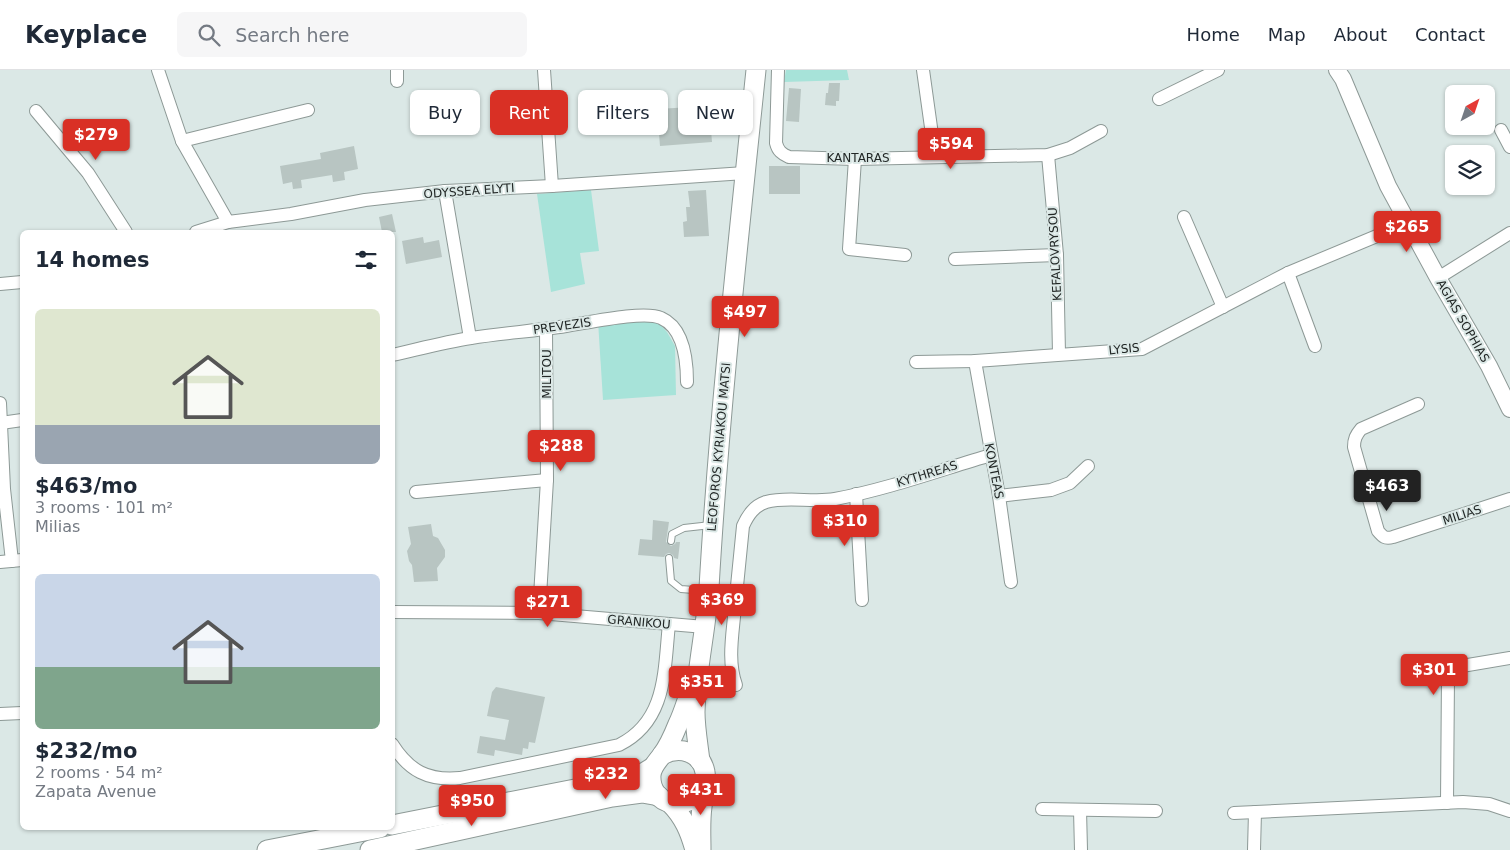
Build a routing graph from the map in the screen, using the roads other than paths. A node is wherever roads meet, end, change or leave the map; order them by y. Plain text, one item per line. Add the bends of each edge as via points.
1 (158, 70) edge
2 (544, 70) edge
3 (756, 70) edge
4 (762, 70) edge
5 (778, 71) edge
6 (926, 71) edge
7 (1213, 71) edge
8 (1342, 73) edge
9 (1159, 99) dead end
10 (308, 110) dead end
11 (36, 111) dead end
12 (1501, 130) dead end
13 (1101, 132) dead end
14 (182, 141) junction
15 (1510, 147) edge
16 (1048, 155) junction
17 (935, 156) junction
18 (855, 159) junction
19 (745, 173) junction
20 (552, 186) junction
21 (444, 191) junction
22 (1184, 216) dead end
23 (228, 222) junction
24 (1408, 223) junction
25 (125, 230) edge
26 (202, 230) edge
27 (1510, 233) edge
28 (905, 255) dead end
29 (1057, 256) junction
30 (955, 259) dead end
31 (1288, 274) junction
32 (1438, 278) junction
33 (20, 282) edge
34 (0, 284) edge
35 (1223, 307) junction
36 (546, 329) junction
37 (470, 338) junction
38 (1315, 346) dead end
39 (395, 354) edge
40 (1059, 354) junction
41 (975, 361) junction
42 (916, 362) dead end
43 (687, 382) dead end
44 (0, 403) edge
45 (1418, 404) dead end
46 (1510, 409) edge
47 (20, 420) edge
48 (1, 423) junction
49 (991, 454) junction
50 (1088, 466) dead end
51 (547, 480) junction
52 (416, 492) dead end
53 (856, 494) junction
54 (999, 496) junction
55 (1510, 499) edge
56 (712, 525) junction
57 (671, 541) dead end
58 (669, 558) dead end
59 (11, 561) edge
60 (1011, 582) dead end
61 (708, 597) junction
62 (862, 600) dead end
63 (735, 606) junction
64 (395, 612) edge
65 (539, 614) junction
66 (669, 624) junction
67 (703, 636) junction
68 (1510, 658) edge
69 (736, 685) dead end
70 (20, 713) edge
71 (0, 714) edge
72 (395, 748) edge
73 (700, 760) junction
74 (658, 761) junction
75 (704, 786) junction
76 (665, 799) junction
77 (1447, 803) junction
78 (1042, 809) dead end
79 (1080, 810) junction
80 (1156, 811) dead end
81 (1510, 811) edge
82 (1254, 812) junction
83 (1234, 813) dead end
84 (395, 824) edge
85 (370, 830) edge
86 (267, 850) edge
87 (370, 850) edge
88 (695, 850) edge
89 (701, 850) edge
90 (1081, 850) edge
91 (1254, 850) edge

1 - 14 street
2 - 20 street
3 - 19 main road, LEOFOROS KYRIAKOU MATSI
4 - 5 street
5 - 18 street, KANTARAS via 777,149 789,157
6 - 17 street
7 - 9 street
8 - 24 street, AGIAS SOPHIAS via 1388,186
10 - 14 street
11 - 25 street via 88,173
12 - 15 street
13 - 16 street, KANTARAS
14 - 23 street
16 - 17 street, KANTARAS
16 - 29 street, KEFALOVRYSOU
17 - 18 street, KANTARAS
18 - 28 street via 849,249
19 - 20 street, ODYSSEA ELYTI
19 - 56 main road, LEOFOROS KYRIAKOU MATSI
20 - 21 street, ODYSSEA ELYTI
21 - 23 street, ODYSSEA ELYTI
21 - 37 street
22 - 35 street
23 - 26 street, ODYSSEA ELYTI
24 - 31 street, LYSIS
24 - 32 street, AGIAS SOPHIAS
27 - 32 street
29 - 30 street
29 - 40 street, KEFALOVRYSOU
31 - 35 street, LYSIS
31 - 38 street
32 - 46 street, AGIAS SOPHIAS
33 - 34 street
35 - 40 street, LYSIS via 1142,349
36 - 37 street, PREVEZIS
36 - 43 street, PREVEZIS via 635,316 660,317 672,326 680,341 687,363
36 - 51 street, MILITOU
37 - 39 street, PREVEZIS
40 - 41 street, LYSIS
41 - 42 street, LYSIS
41 - 49 street, KONTEAS
44 - 48 street
45 - 55 street, MILIAS via 1361,429 1354,440 1382,537 1393,537
47 - 48 street
48 - 59 street
49 - 53 street, KYTHREAS
49 - 54 street, KONTEAS
50 - 54 street via 1070,483 1051,490
51 - 52 street
51 - 65 street, MILITOU
53 - 62 street
53 - 63 street, KYTHREAS via 834,499 766,502 751,511 742,534
54 - 60 street, KONTEAS
56 - 57 lane via 684,528 672,534
56 - 61 main road, LEOFOROS KYRIAKOU MATSI
58 - 61 lane via 671,581 681,589
61 - 63 street
61 - 67 main road, LEOFOROS KYRIAKOU MATSI
63 - 69 street, KYTHREAS via 730,657
64 - 65 street, GRANIKOU
65 - 66 street, GRANIKOU
66 - 67 street, GRANIKOU
66 - 72 street via 657,705 646,725 619,745 450,779 422,774
67 - 73 main road, LEOFOROS KYRIAKOU MATSI via 695,711
67 - 74 main road, LEOFOROS KYRIAKOU MATSI via 679,723
68 - 77 street via 1450,670
70 - 71 street
73 - 74 main road via 682,750 668,752
73 - 75 main road, LEOFOROS KYRIAKOU MATSI via 706,773
74 - 76 main road via 652,783
74 - 84 main road via 631,778
75 - 76 main road via 691,801 677,804
75 - 89 main road, LEOFOROS KYRIAKOU MATSI
76 - 87 main road via 642,793 612,796
76 - 88 main road via 686,822
77 - 81 street via 1489,804
77 - 82 street
78 - 79 street
79 - 80 street
79 - 90 street
82 - 83 street
82 - 91 street
85 - 86 main road

